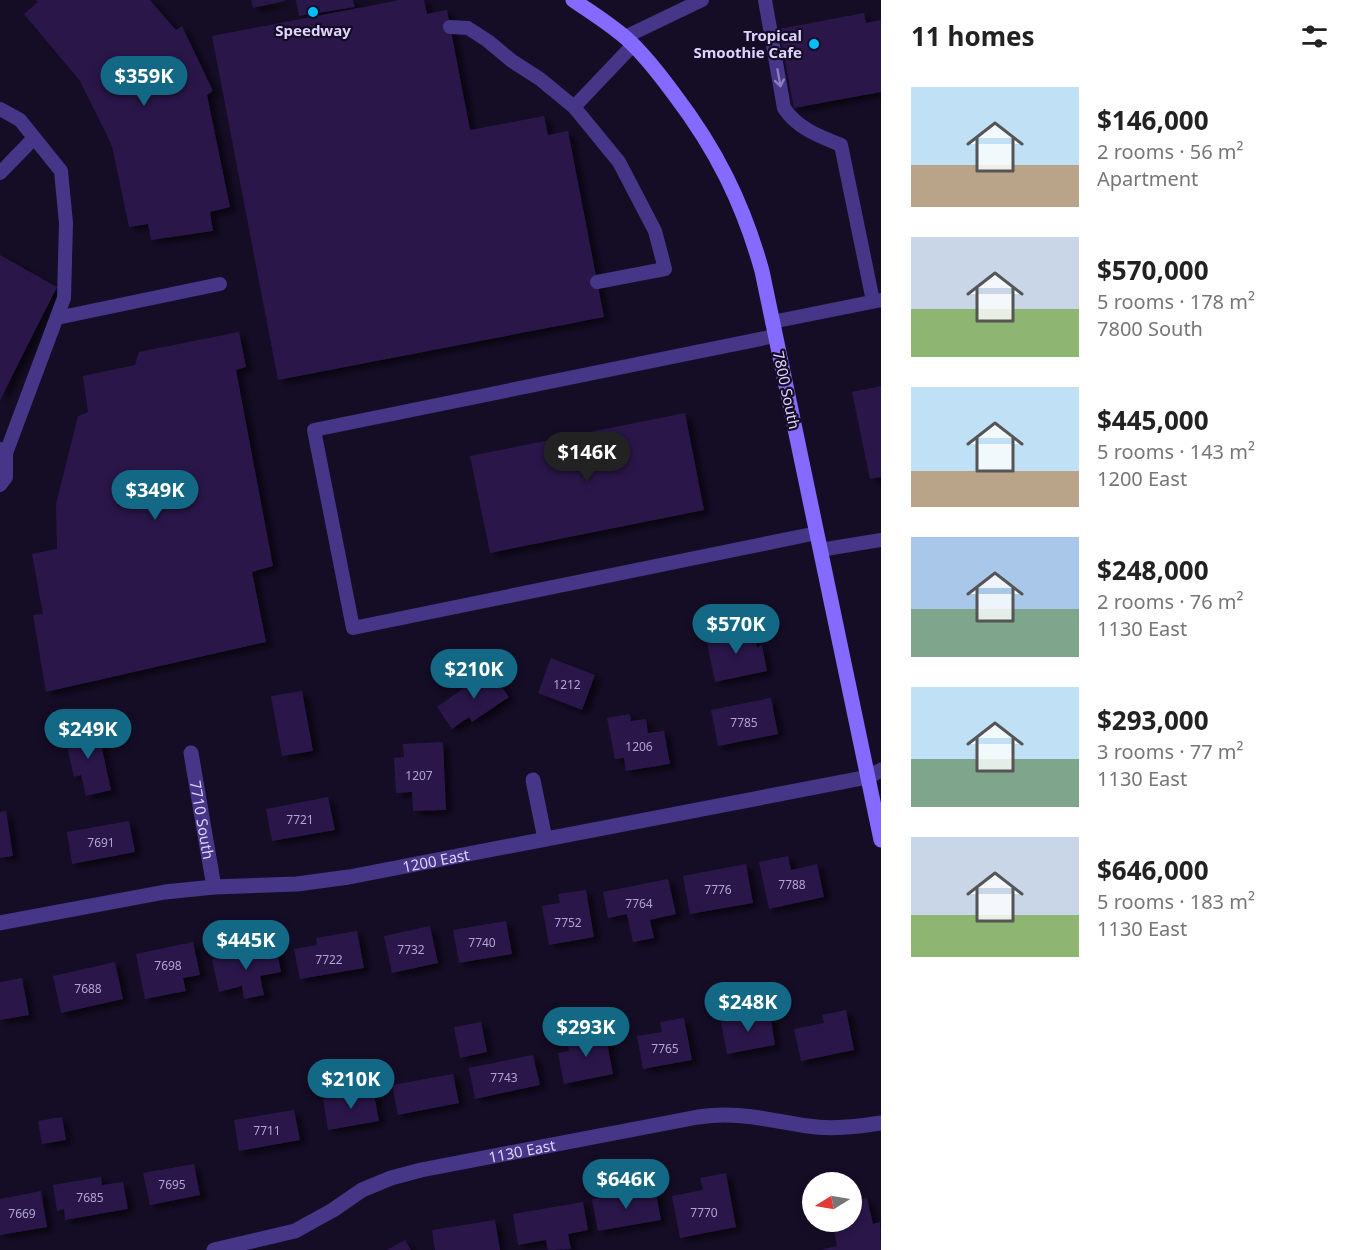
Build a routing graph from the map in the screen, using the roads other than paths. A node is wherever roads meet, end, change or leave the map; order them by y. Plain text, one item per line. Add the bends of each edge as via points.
1 (573, 0) edge
2 (702, 0) edge
3 (765, 0) edge
4 (450, 27) dead end
5 (629, 41) junction
6 (574, 107) junction
7 (0, 109) edge
8 (34, 138) junction
9 (0, 173) edge
10 (597, 282) dead end
11 (220, 284) dead end
12 (877, 300) edge
13 (57, 318) junction
14 (774, 329) junction
15 (3, 451) edge
16 (0, 485) edge
17 (816, 533) junction
18 (881, 540) edge
19 (820, 550) junction
20 (191, 753) dead end
21 (876, 775) edge
22 (533, 780) dead end
23 (545, 839) junction
24 (881, 840) edge
25 (214, 887) junction
26 (0, 923) edge
27 (881, 1122) edge
28 (214, 1250) edge

1 - 5 main road, 7800 South
2 - 5 lane
3 -> 12 lane via 784,108 805,129 841,145
4 - 6 lane via 468,28
5 - 6 lane
5 - 14 main road, 7800 South via 686,109 725,171 753,238
6 - 10 lane via 619,162 655,231 665,269
7 - 8 lane via 20,120
8 - 9 lane
8 - 13 lane via 61,171 66,223 64,298
11 - 13 lane
12 - 14 lane
13 - 15 lane
14 - 17 main road, 7800 South
14 - 17 lane via 314,430 353,628
15 - 16 lane via 6,477
17 - 19 main road, 7800 South
18 - 19 lane
19 - 21 main road, 7800 South
20 - 25 street, 7710 South
21 - 23 street, 1200 East
21 - 24 main road, 7800 South
22 - 23 street
23 - 25 street, 1200 East via 307,883
25 - 26 street, 1200 East via 165,892
27 - 28 street, 1130 East via 810,1127 721,1114 675,1121 391,1178 362,1190 295,1231

